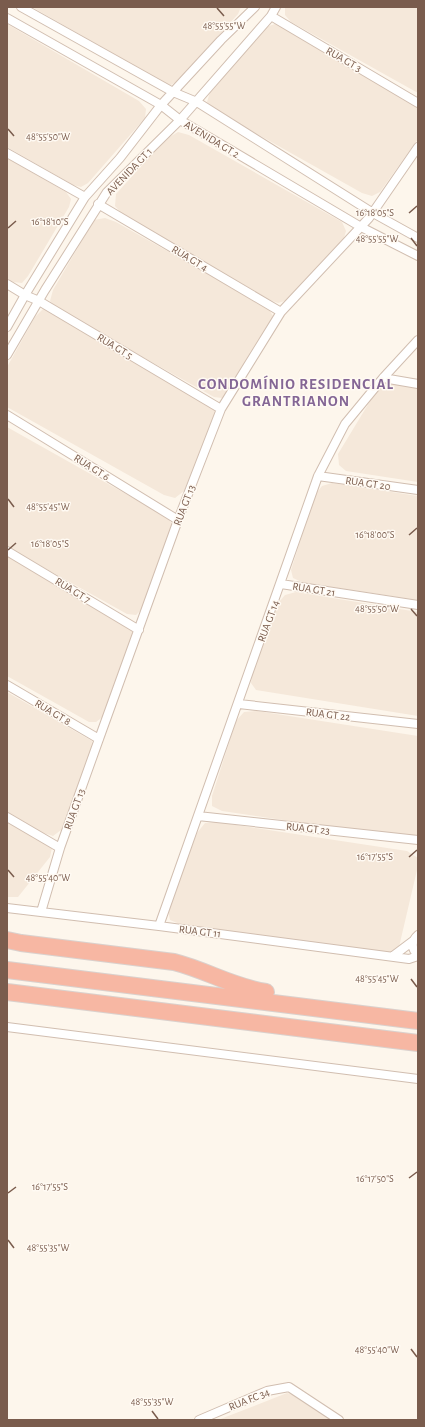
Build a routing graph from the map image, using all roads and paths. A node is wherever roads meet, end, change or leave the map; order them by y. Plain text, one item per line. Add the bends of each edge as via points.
1 (21, 7) edge
2 (254, 7) edge
3 (276, 7) edge
4 (271, 16) junction
5 (7, 18) edge
6 (173, 92) junction
7 (197, 102) junction
8 (418, 103) edge
9 (161, 105) junction
10 (180, 120) junction
11 (418, 147) edge
12 (7, 153) edge
13 (85, 197) junction
14 (98, 204) junction
15 (373, 213) junction
16 (361, 227) junction
17 (418, 238) edge
18 (418, 256) edge
19 (7, 284) edge
20 (25, 295) junction
21 (39, 300) junction
22 (281, 312) junction
23 (7, 327) edge
24 (418, 340) edge
25 (7, 355) edge
26 (383, 378) junction
27 (418, 384) edge
28 (221, 409) junction
29 (7, 415) edge
30 (318, 476) junction
31 (418, 490) edge
32 (178, 520) junction
33 (7, 551) edge
34 (281, 584) junction
35 (418, 605) edge
36 (139, 630) junction
37 (7, 685) edge
38 (239, 704) junction
39 (418, 724) edge
40 (99, 739) junction
41 (198, 816) junction
42 (7, 817) edge
43 (418, 840) edge
44 (60, 848) junction
45 (7, 908) edge
46 (41, 912) junction
47 (159, 926) junction
48 (416, 938) edge
49 (7, 940) edge
50 (394, 956) junction
51 (418, 956) edge
52 (7, 970) edge
53 (7, 992) edge
54 (296, 1006) junction
55 (418, 1021) edge
56 (7, 1027) edge
57 (418, 1043) edge
58 (418, 1079) edge
59 (199, 1420) edge
60 (340, 1420) edge

1 - 6 street, AVENIDA GT 2
2 - 6 street, AVENIDA GT 1
3 - 4 street, AVENIDA GT 1
4 - 7 street, AVENIDA GT 1
4 - 8 street, RUA GT 3
5 - 9 street, AVENIDA GT 2
6 - 7 street, AVENIDA GT 2
6 - 9 street, AVENIDA GT 1
7 - 10 street, AVENIDA GT 1
7 - 15 street, AVENIDA GT 2
9 - 10 street, AVENIDA GT 2
9 - 13 street, AVENIDA GT 1 via 120,158
10 - 14 street, AVENIDA GT 1
10 - 16 street, AVENIDA GT 2
11 - 15 street, RUA GT 13
12 - 13 street
13 - 20 street, AVENIDA GT 1
14 - 21 street, AVENIDA GT 1
14 - 22 street, RUA GT 4
15 - 16 street, RUA GT 13
15 - 17 street, AVENIDA GT 2
16 - 18 street, AVENIDA GT 2
16 - 22 street, RUA GT 13
19 - 20 street, RUA GT 5
20 - 21 street, RUA GT 5
20 - 23 street, AVENIDA GT 1
21 - 25 street, AVENIDA GT 1
21 - 28 street, RUA GT 5
22 - 28 street, RUA GT 13
24 - 26 street, RUA GT 14
26 - 27 street
26 - 30 street, RUA GT 14 via 345,424
28 - 32 street, RUA GT 13
29 - 32 street, RUA GT 6
30 - 31 street, RUA GT 20
30 - 34 street, RUA GT 14
32 - 36 street, RUA GT 13
33 - 36 street, RUA GT 7
34 - 35 street, RUA GT 21
34 - 38 street, RUA GT 14
36 - 40 street, RUA GT 13
37 - 40 street, RUA GT 8
38 - 39 street, RUA GT 22
38 - 41 street, RUA GT 14
40 - 44 street, RUA GT 13
41 - 43 street, RUA GT 23
41 - 47 street, RUA GT 14
42 - 44 street
44 - 46 street, RUA GT 13
45 - 46 street, RUA GT 11
46 - 47 street, RUA GT 11
47 - 50 street, RUA GT 11
48 - 50 street
48 - 51 street via 413,950
49 - 54 highway via 174,962 234,985 274,995
50 - 51 street, RUA GT 11 via 409,959
52 - 54 highway
53 - 57 highway
54 - 55 highway
56 - 58 street
59 - 60 street, RUA FC 34 via 267,1391 289,1387

